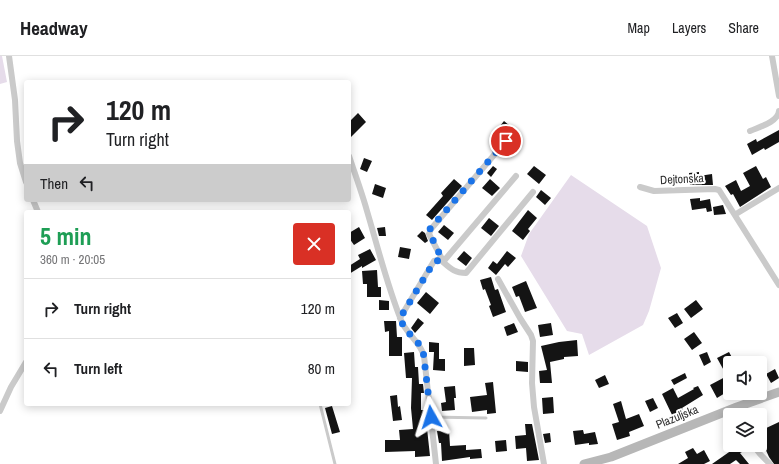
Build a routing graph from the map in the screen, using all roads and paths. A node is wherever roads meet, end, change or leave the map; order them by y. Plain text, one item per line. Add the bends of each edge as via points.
1 (9, 56) edge
2 (772, 56) edge
3 (779, 96) edge
4 (779, 111) edge
5 (750, 131) dead end
6 (506, 141) dead end
7 (351, 162) edge
8 (24, 176) edge
9 (516, 176) dead end
10 (640, 187) dead end
11 (779, 188) edge
12 (534, 192) dead end
13 (736, 214) junction
14 (442, 260) junction
15 (498, 278) dead end
16 (779, 286) edge
17 (400, 318) junction
18 (24, 365) edge
19 (779, 392) edge
20 (320, 406) edge
21 (744, 408) edge
22 (0, 411) edge
23 (723, 416) edge
24 (431, 417) junction
25 (486, 418) dead end
26 (758, 452) edge
27 (335, 464) edge
28 (436, 464) edge
29 (544, 464) edge
30 (584, 464) edge
31 (770, 464) edge

1 - 8 street via 17,141
2 - 3 street
4 - 5 street via 774,119
6 - 14 street via 430,229
7 - 17 street
9 - 14 street
10 - 13 street, Dejtonska via 654,191 717,189
11 - 13 street
12 - 14 street via 466,273 457,273
13 - 16 street, Dejtonska
14 - 17 street via 434,262
15 - 29 street via 534,341 532,383
17 - 24 street via 406,330 423,350
18 - 22 street
19 - 21 main road, Plazuljska
20 - 27 lane
23 - 30 main road, Plazuljska via 611,457
24 - 25 lane
24 - 28 street
26 - 31 street

